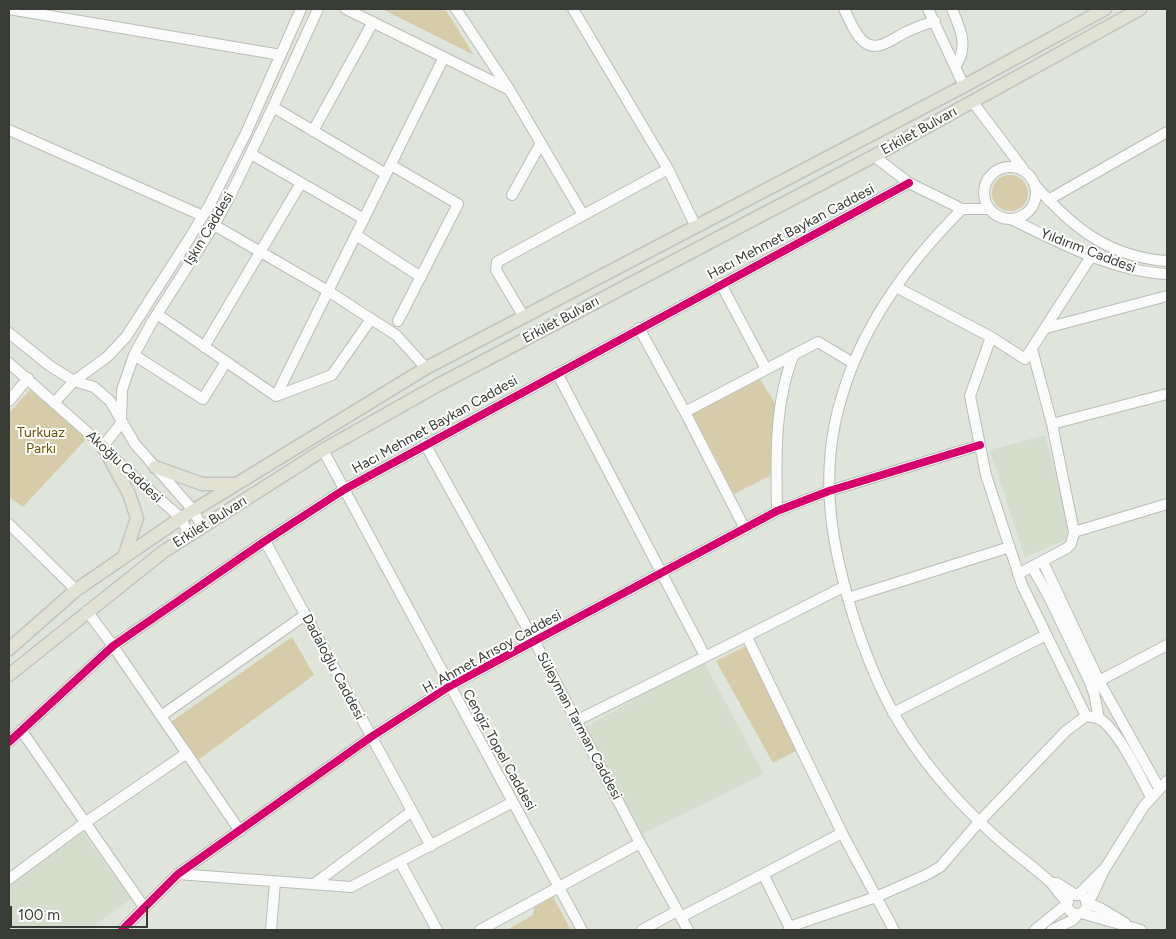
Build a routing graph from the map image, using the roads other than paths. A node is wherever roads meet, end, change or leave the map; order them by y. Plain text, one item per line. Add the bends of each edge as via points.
1 (9, 9) edge
2 (300, 9) edge
3 (318, 9) edge
4 (346, 9) edge
5 (456, 9) edge
6 (573, 9) edge
7 (844, 9) edge
8 (928, 9) edge
9 (952, 9) edge
10 (1105, 9) edge
11 (1140, 9) edge
12 (935, 21) junction
13 (373, 22) junction
14 (281, 55) junction
15 (444, 57) junction
16 (955, 68) junction
17 (964, 86) junction
18 (509, 89) junction
19 (972, 101) junction
20 (273, 107) junction
21 (9, 130) edge
22 (313, 130) junction
23 (1167, 132) edge
24 (864, 138) junction
25 (541, 143) junction
26 (251, 154) junction
27 (874, 156) junction
28 (668, 169) junction
29 (388, 170) junction
30 (1027, 173) junction
31 (301, 182) junction
32 (909, 183) junction
33 (1034, 184) junction
34 (512, 195) dead end
35 (1048, 200) junction
36 (962, 209) junction
37 (989, 209) junction
38 (583, 215) junction
39 (203, 216) junction
40 (364, 219) junction
41 (1011, 219) junction
42 (214, 225) junction
43 (696, 227) junction
44 (356, 235) junction
45 (260, 252) junction
46 (1092, 255) junction
47 (1167, 261) edge
48 (1167, 274) edge
49 (421, 277) junction
50 (720, 284) junction
51 (896, 287) junction
52 (328, 291) junction
53 (1167, 296) edge
54 (157, 314) junction
55 (524, 317) junction
56 (371, 319) junction
57 (398, 321) dead end
58 (639, 328) junction
59 (1046, 328) junction
60 (9, 333) edge
61 (990, 337) junction
62 (204, 347) junction
63 (1032, 349) junction
64 (794, 354) junction
65 (134, 355) junction
66 (226, 362) junction
67 (9, 363) edge
68 (853, 363) junction
69 (426, 368) junction
70 (766, 369) junction
71 (557, 373) junction
72 (28, 378) junction
73 (74, 381) junction
74 (1167, 394) edge
75 (276, 396) junction
76 (9, 401) edge
77 (54, 402) junction
78 (685, 412) junction
79 (122, 419) junction
80 (1052, 424) junction
81 (425, 444) junction
82 (980, 445) junction
83 (103, 446) junction
84 (323, 450) junction
85 (155, 467) junction
86 (236, 484) junction
87 (345, 489) junction
88 (828, 491) junction
89 (1167, 504) edge
90 (193, 510) junction
91 (777, 511) junction
92 (181, 518) junction
93 (9, 524) edge
94 (202, 527) junction
95 (745, 528) junction
96 (1074, 532) junction
97 (189, 535) junction
98 (265, 541) junction
99 (1010, 547) junction
100 (124, 557) junction
101 (1043, 562) junction
102 (1032, 567) junction
103 (660, 574) junction
104 (1018, 574) junction
105 (845, 586) junction
106 (76, 590) junction
107 (848, 598) junction
108 (87, 612) junction
109 (305, 615) junction
110 (1046, 635) junction
111 (747, 636) junction
112 (535, 642) junction
113 (1167, 645) edge
114 (113, 646) junction
115 (9, 649) edge
116 (705, 656) junction
117 (9, 675) edge
118 (1099, 681) junction
119 (450, 686) junction
120 (894, 713) junction
121 (161, 716) junction
122 (1086, 716) junction
123 (1099, 719) junction
124 (576, 721) junction
125 (21, 730) junction
126 (371, 737) junction
127 (9, 742) edge
128 (186, 753) junction
129 (1167, 781) edge
130 (1159, 788) junction
131 (1151, 797) junction
132 (514, 802) junction
133 (412, 811) junction
134 (86, 822) junction
135 (979, 822) junction
136 (240, 831) junction
137 (842, 833) junction
138 (640, 843) junction
139 (430, 846) junction
140 (400, 862) junction
141 (1104, 870) junction
142 (178, 874) junction
143 (763, 874) junction
144 (9, 878) edge
145 (275, 882) junction
146 (1052, 883) junction
147 (314, 884) junction
148 (559, 886) junction
149 (1077, 895) junction
150 (876, 897) junction
151 (1087, 902) junction
152 (1067, 903) junction
153 (144, 907) junction
154 (679, 914) junction
155 (1080, 914) junction
156 (1128, 926) junction
157 (790, 929) edge
158 (122, 930) edge
159 (271, 930) edge
160 (437, 930) edge
161 (480, 930) edge
162 (582, 930) edge
163 (642, 930) edge
164 (688, 930) edge
165 (894, 930) edge
166 (1035, 930) edge
167 (1052, 930) edge
168 (1141, 930) edge

1 - 14 street
2 - 14 street, Işkın Caddesi
3 - 20 street, Işkın Caddesi
4 - 13 street
5 - 18 street
6 - 28 street
7 - 12 street via 859,38 874,46
8 - 12 street
9 - 16 street via 964,40
10 - 17 main road, Erkilet Bulvarı
11 - 19 main road, Erkilet Bulvarı
12 - 16 street
13 - 15 street
13 - 22 street
14 - 39 street, Işkın Caddesi via 242,142
15 - 18 street
15 - 29 street
16 - 17 street
17 - 19 main road
17 - 24 main road, Erkilet Bulvarı
18 - 25 street
19 - 27 main road, Erkilet Bulvarı
19 - 30 street
20 - 22 street
20 - 26 street, Işkın Caddesi
21 - 39 street
22 - 29 street
23 - 35 street
24 - 27 main road
24 - 43 main road, Erkilet Bulvarı
25 - 34 street
25 - 38 street
26 - 31 street
26 - 42 street, Işkın Caddesi
27 - 32 street
27 - 84 main road, Erkilet Bulvarı via 438,385
28 - 38 street
28 - 43 street
29 - 40 street
29 - 49 street via 458,204
30 - 33 street
30 - 37 street via 1007,167 992,174 984,190
31 - 40 street
31 - 45 street
32 - 36 street
32 - 50 street, Hacı Mehmet Baykan Caddesi
33 - 35 street, Yıldırım Caddesi
33 - 41 street via 1036,195 1031,208 1024,215
35 - 47 street, Yıldırım Caddesi via 1081,230 1110,248 1129,255
36 - 37 street
36 - 51 street
37 - 41 street via 1000,218
38 - 55 street via 497,262 496,270
39 - 73 street, Işkın Caddesi via 126,337 107,357
40 - 44 street
41 - 46 street, Yıldırım Caddesi
42 - 45 street
42 - 54 street, Işkın Caddesi
43 - 55 main road, Erkilet Bulvarı
44 - 49 street
44 - 52 street
45 - 52 street
45 - 62 street
46 - 48 street, Yıldırım Caddesi via 1130,268
46 - 59 street
49 - 57 street
50 - 58 street, Hacı Mehmet Baykan Caddesi
50 - 70 street
51 - 61 street
51 - 68 street
52 - 56 street
52 - 75 street
53 - 59 street
54 - 62 street
54 - 65 street, Işkın Caddesi
55 - 69 main road, Erkilet Bulvarı
56 - 69 street via 396,336
56 - 75 street via 332,375
58 - 71 street, Hacı Mehmet Baykan Caddesi
58 - 78 street
59 - 63 street
60 - 73 street, Akoğlu Caddesi
61 - 63 street via 1025,359
61 - 82 street via 970,396
62 - 66 street
63 - 80 street
64 - 68 street via 818,342
64 - 70 street
64 - 91 street via 780,402
65 - 66 street via 203,399
65 - 79 street, Işkın Caddesi via 122,390
66 - 75 street
67 - 72 street, Akoğlu Caddesi
68 - 88 street via 836,421
69 - 86 main road, Erkilet Bulvarı
70 - 78 street
71 - 81 street, Hacı Mehmet Baykan Caddesi
71 - 103 street
72 - 76 street
72 - 77 street, Akoğlu Caddesi
73 - 77 street, Işkın Caddesi
73 - 79 street, Akoğlu Caddesi via 94,387 110,401
74 - 80 street
77 - 83 street, Akoğlu Caddesi
78 - 95 street
79 - 83 street via 117,431
79 - 85 street, Akoğlu Caddesi via 134,444
80 - 96 street
81 - 87 street, Hacı Mehmet Baykan Caddesi
81 - 112 street, Süleyman Tarman Caddesi
82 - 88 street, H. Ahmet Arısoy Caddesi
82 - 99 street via 986,475
83 - 92 street, Akoğlu Caddesi
83 - 100 main road via 129,494 136,518
84 - 87 street, Cengiz Topel Caddesi
84 - 94 main road, Erkilet Bulvarı
85 - 86 main road via 202,484
85 - 90 street, Akoğlu Caddesi
86 - 90 main road, Erkilet Bulvarı
87 - 98 street, Hacı Mehmet Baykan Caddesi
87 - 119 street, Cengiz Topel Caddesi
88 - 91 street, H. Ahmet Arısoy Caddesi
88 - 105 street via 832,530
89 - 96 street
90 - 92 main road, Erkilet Bulvarı
90 - 94 street, Akoğlu Caddesi
91 - 95 street, H. Ahmet Arısoy Caddesi
92 - 97 street, Akoğlu Caddesi
92 - 100 main road, Erkilet Bulvarı
93 - 106 street
94 - 97 main road, Erkilet Bulvarı
95 - 103 street, H. Ahmet Arısoy Caddesi
96 - 101 street via 1071,544
97 - 108 main road, Erkilet Bulvarı
98 - 109 street, Dadaloğlu Caddesi
98 - 114 street, Hacı Mehmet Baykan Caddesi
99 - 104 street
99 - 107 street
100 - 106 main road, Erkilet Bulvarı
101 - 102 street
101 - 118 street
102 - 104 street
102 - 123 street via 1094,692
103 - 112 street, H. Ahmet Arısoy Caddesi
103 - 116 street
104 - 110 street
105 - 107 street
105 - 111 street
106 - 115 main road, Erkilet Bulvarı
107 - 120 street via 876,678
108 - 114 street
108 - 117 main road, Erkilet Bulvarı
109 - 121 street
109 - 126 street, Dadaloğlu Caddesi
110 - 120 street
110 - 122 street
111 - 116 street
111 - 137 street
112 - 119 street, H. Ahmet Arısoy Caddesi
112 - 124 street, Süleyman Tarman Caddesi
113 - 118 street
114 - 121 street
114 - 125 street, Hacı Mehmet Baykan Caddesi
116 - 124 street
118 - 130 street
119 - 126 street, H. Ahmet Arısoy Caddesi
119 - 132 street, Cengiz Topel Caddesi
120 - 135 street via 938,777
121 - 128 street
122 - 123 street
122 - 135 street via 1066,730
123 - 131 street via 1121,744
124 - 138 street, Süleyman Tarman Caddesi
125 - 127 street, Hacı Mehmet Baykan Caddesi
125 - 134 street
126 - 133 street, Dadaloğlu Caddesi
126 - 136 street, H. Ahmet Arısoy Caddesi
128 - 134 street
128 - 136 street
129 - 130 street
130 - 131 street
131 - 141 street
132 - 139 street
132 - 148 street, Cengiz Topel Caddesi
133 - 139 street, Dadaloğlu Caddesi
133 - 147 street
134 - 144 street
134 - 153 street
135 - 146 street
135 - 150 street via 940,867
136 - 142 street, H. Ahmet Arısoy Caddesi
137 - 143 street
137 - 150 street
138 - 148 street
138 - 154 street, Süleyman Tarman Caddesi
139 - 140 street
140 - 147 street via 351,886
140 - 160 street
141 - 149 street
141 - 151 street
142 - 145 street
142 - 153 street, H. Ahmet Arısoy Caddesi
143 - 154 street
143 - 157 street
145 - 147 street
145 - 159 street
146 - 149 street
146 - 152 street
148 - 161 street
148 - 162 street, Cengiz Topel Caddesi
149 - 151 street
149 - 152 street
150 - 157 street
150 - 165 street
151 - 155 street
151 - 156 street via 1121,919
152 - 155 street via 1072,913
152 - 166 street
153 - 158 street, H. Ahmet Arısoy Caddesi
154 - 163 street
154 - 164 street, Süleyman Tarman Caddesi
155 - 156 street
155 - 167 street
156 - 168 street

